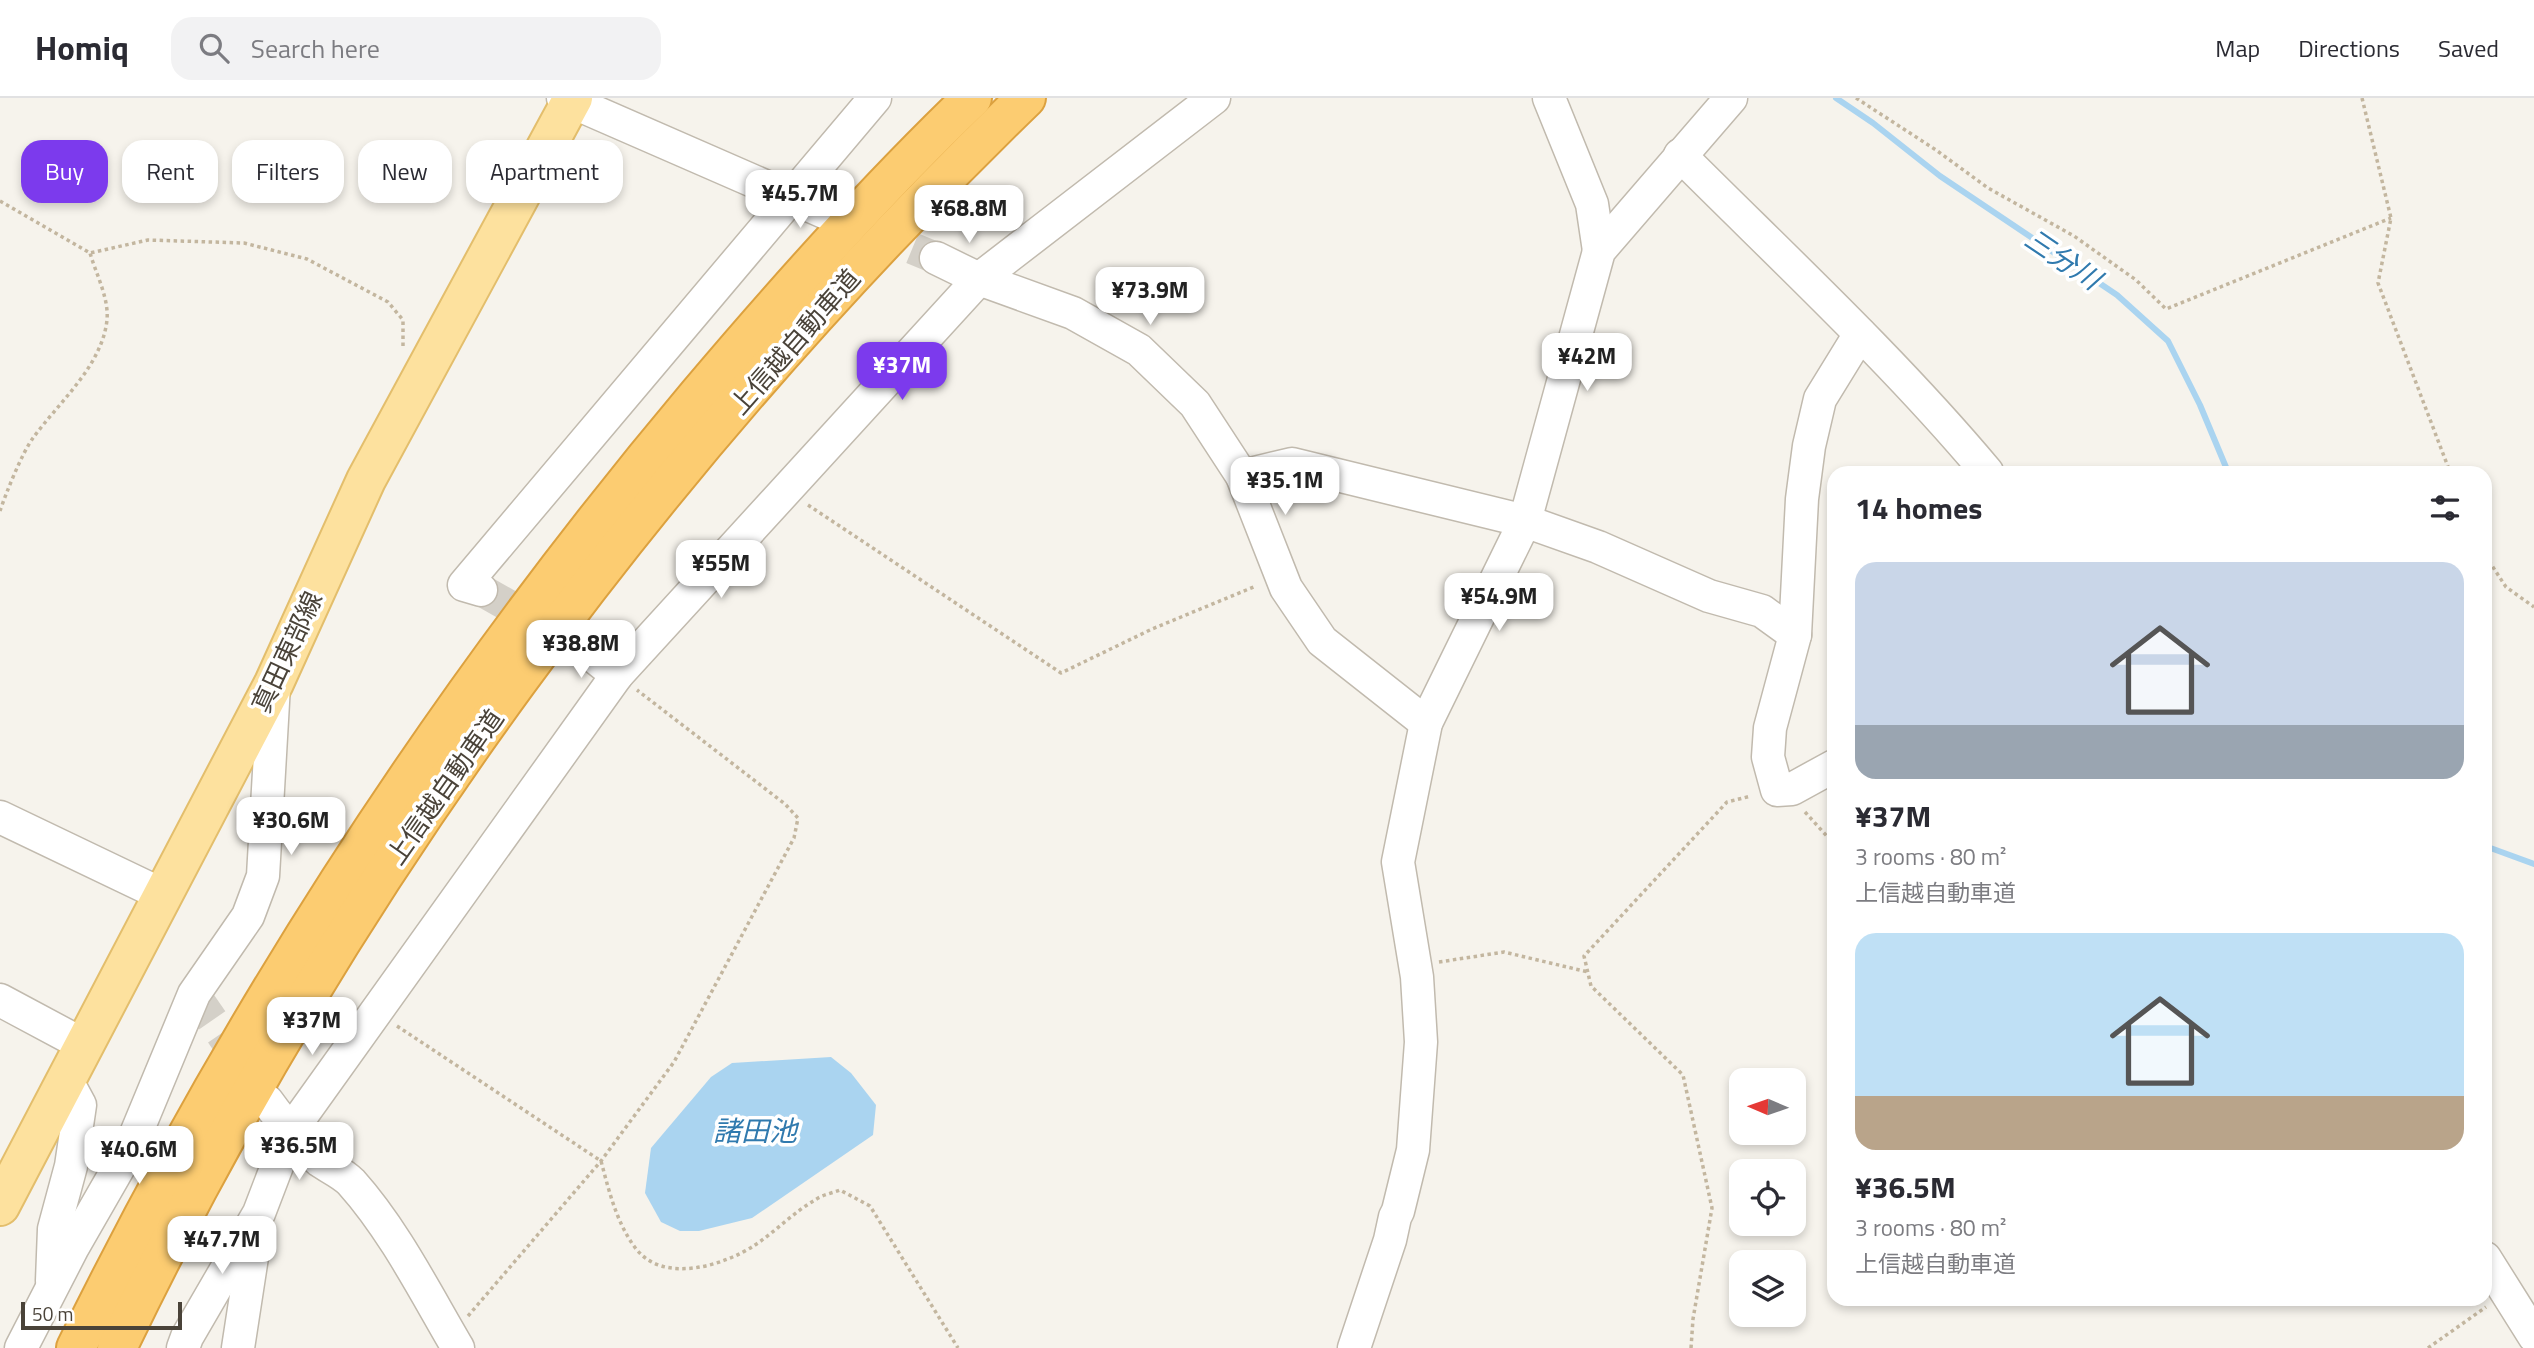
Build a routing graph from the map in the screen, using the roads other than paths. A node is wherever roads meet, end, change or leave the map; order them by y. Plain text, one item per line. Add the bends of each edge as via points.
1 (875, 98) edge
2 (972, 98) edge
3 (1027, 98) edge
4 (1214, 98) edge
5 (1549, 98) edge
6 (1731, 98) edge
7 (569, 100) edge
8 (1680, 155) junction
9 (791, 197) junction
10 (831, 215) dead end
11 (1599, 251) junction
12 (936, 258) tunnel mouth
13 (979, 279) junction
14 (1860, 334) junction
15 (1982, 466) edge
16 (1242, 476) junction
17 (1525, 521) junction
18 (481, 590) tunnel mouth
19 (1795, 635) junction
20 (578, 644) dead end
21 (617, 676) junction
22 (274, 683) junction
23 (1426, 723) junction
24 (1827, 769) edge
25 (0, 817) edge
26 (163, 895) junction
27 (0, 1000) edge
28 (84, 1045) junction
29 (66, 1079) junction
30 (267, 1101) tunnel mouth
31 (290, 1132) junction
32 (0, 1206) edge
33 (258, 1213) junction
34 (2492, 1269) edge
35 (51, 1290) junction
36 (2534, 1336) edge
37 (454, 1342) edge
38 (21, 1348) edge
39 (75, 1348) edge
40 (117, 1348) edge
41 (183, 1348) edge
42 (238, 1348) edge
43 (1354, 1348) edge

1 - 9 street
2 - 39 highway, 上信越自動車道 via 840,232 730,357 527,609 342,874 261,1005 180,1146
3 - 40 highway, 上信越自動車道 via 870,256 760,380 653,506 560,626 373,891 293,1019 219,1149
4 - 13 street
5 - 11 street via 1592,204
6 - 8 street
7 - 9 street
7 - 22 main road, 真田東部線 via 366,480
8 - 11 street
8 - 14 street
9 - 10 street
9 - 18 street via 464,585
11 - 17 street
12 - 13 street
13 - 16 street via 1073,313 1139,351 1195,404
13 - 21 street
14 - 15 street
14 - 19 street via 1820,399 1809,446
16 - 17 street via 1292,464
16 - 23 street via 1286,588 1322,641
17 - 19 street via 1709,596 1762,611
17 - 23 street
19 - 24 street via 1770,728 1769,757 1785,790
20 - 21 street
21 - 31 street
22 - 26 main road, 真田東部線
22 - 35 street via 263,876 248,916 194,994 131,1146
23 - 43 street via 1398,862 1415,966 1421,1042 1413,1150
25 - 26 street
26 - 28 main road, 真田東部線
27 - 28 street
28 - 29 main road, 真田東部線
29 - 32 main road, 真田東部線
29 - 35 street via 80,1105 71,1166 54,1229
30 - 31 street
31 - 33 street
31 - 37 street via 348,1179 368,1203
33 - 41 street
33 - 42 street
34 - 36 street
35 - 38 street

